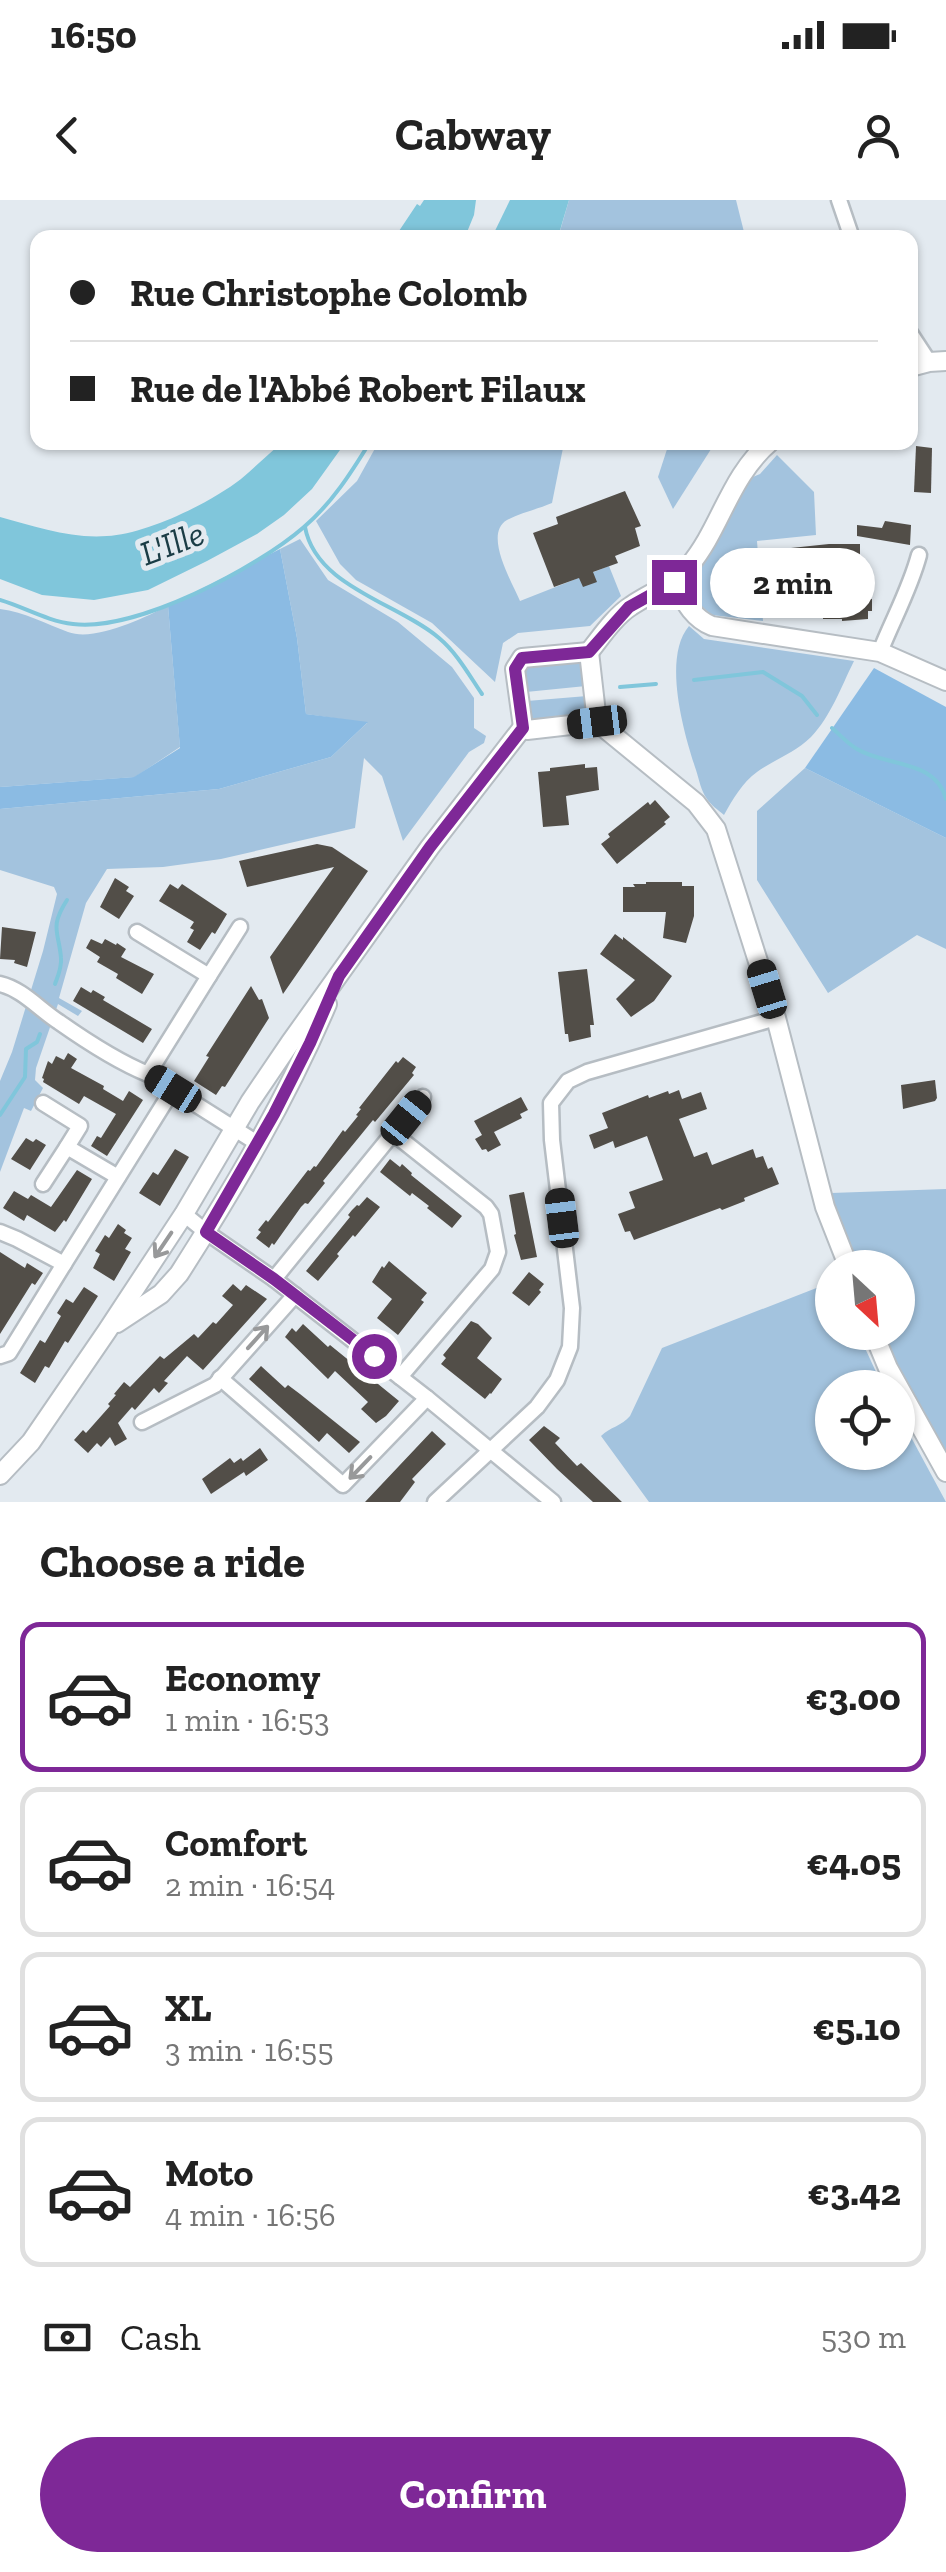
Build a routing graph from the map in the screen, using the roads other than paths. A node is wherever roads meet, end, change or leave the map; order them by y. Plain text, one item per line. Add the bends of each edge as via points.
1 (840, 200) edge
2 (849, 230) edge
3 (918, 341) edge
4 (938, 362) edge
5 (763, 450) edge
6 (920, 555) dead end
7 (674, 582) junction
8 (880, 652) junction
9 (590, 660) junction
10 (946, 681) edge
11 (596, 714) junction
12 (522, 721) junction
13 (240, 928) dead end
14 (137, 932) dead end
15 (209, 976) junction
16 (339, 976) junction
17 (0, 984) edge
18 (776, 1018) junction
19 (148, 1074) junction
20 (173, 1089) junction
21 (423, 1096) dead end
22 (43, 1103) dead end
23 (234, 1128) junction
24 (389, 1138) junction
25 (257, 1143) junction
26 (67, 1147) junction
27 (118, 1177) junction
28 (43, 1184) dead end
29 (184, 1214) junction
30 (0, 1232) edge
31 (206, 1232) junction
32 (841, 1250) edge
33 (64, 1264) junction
34 (274, 1279) junction
35 (294, 1295) junction
36 (107, 1331) junction
37 (880, 1350) edge
38 (0, 1356) edge
39 (400, 1377) junction
40 (220, 1378) junction
41 (427, 1398) junction
42 (142, 1422) dead end
43 (490, 1449) junction
44 (946, 1472) edge
45 (0, 1475) edge
46 (435, 1502) edge
47 (552, 1502) edge

1 - 2 street
3 - 4 street
5 - 7 street
6 - 8 street
7 - 8 street via 700,622
7 - 9 street via 629,607
8 - 10 street
9 - 11 street
9 - 12 street via 522,658 515,669
11 - 12 street via 528,730
11 - 18 street via 716,829
12 - 16 street
13 - 15 street
14 - 15 street
15 - 19 street
16 - 23 street
16 - 25 street
17 - 19 street
18 - 32 street
18 - 43 street via 587,1072 568,1081 551,1102 570,1346 537,1407
19 - 20 street
20 - 23 street
20 - 27 street
21 - 24 street
22 - 26 street via 80,1126
23 - 25 street
23 - 29 street
24 - 34 street
24 - 39 street via 398,1137 486,1207 498,1252 492,1269
25 - 31 street
26 - 27 street
26 - 28 street
27 - 33 street
29 - 31 street
29 -> 36 street
30 - 33 street
31 - 34 street
31 - 36 street via 161,1294
33 - 38 street via 9,1353
34 - 35 street
35 - 39 street
40 -> 35 street
36 - 45 street via 31,1442
37 - 44 street
39 - 41 street
41 -> 40 street via 343,1485
40 - 42 street
41 - 43 street
43 - 46 street
43 - 47 street

